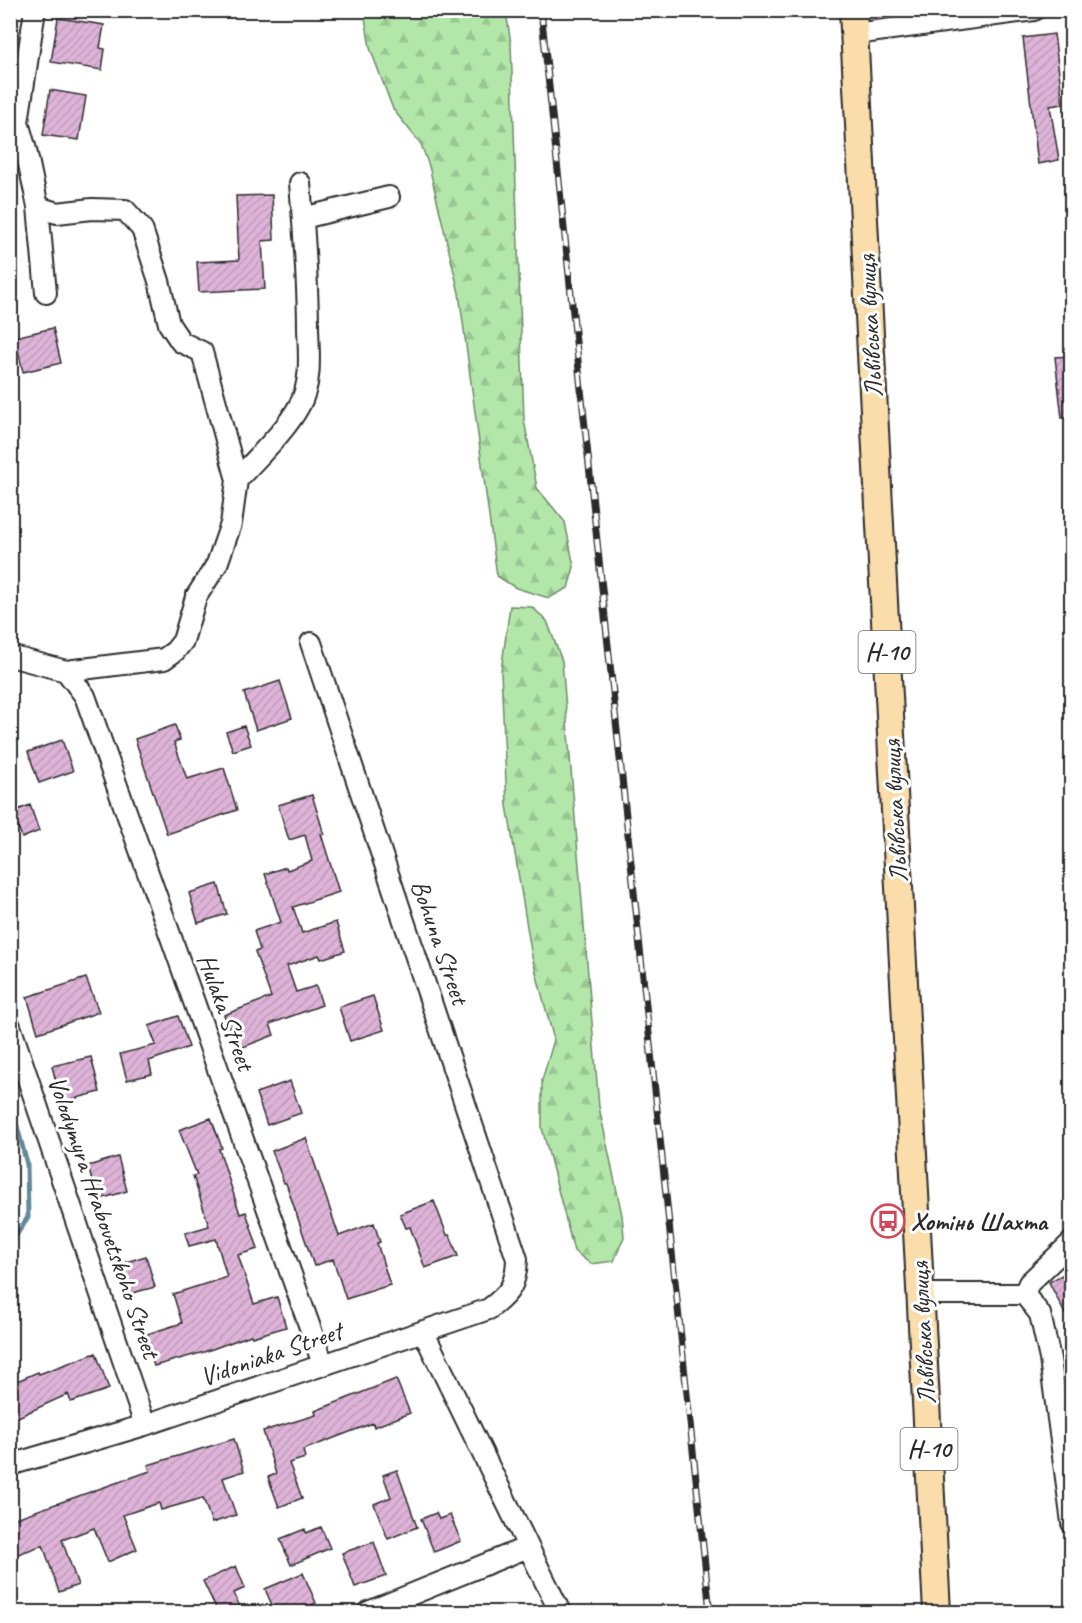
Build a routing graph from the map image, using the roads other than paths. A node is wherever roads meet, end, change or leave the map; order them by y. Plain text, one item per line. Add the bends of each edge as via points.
1 (35, 10) edge
2 (1034, 10) edge
3 (854, 22) edge
4 (14, 122) edge
5 (300, 183) dead end
6 (389, 197) dead end
7 (38, 207) junction
8 (303, 218) junction
9 (46, 293) dead end
10 (237, 480) junction
11 (311, 643) dead end
12 (10, 656) edge
13 (70, 676) junction
14 (10, 1026) edge
15 (1071, 1242) edge
16 (517, 1259) joint
17 (921, 1294) junction
18 (1024, 1294) junction
19 (423, 1331) junction
20 (323, 1364) junction
21 (146, 1425) junction
22 (10, 1465) edge
23 (1071, 1523) edge
24 (528, 1547) junction
25 (368, 1612) edge
26 (560, 1612) edge
27 (937, 1612) edge

1 - 4 street
2 - 3 street
3 - 17 main road, Львівська вулиця / Н-10
4 - 7 street via 26,150
5 - 8 street
6 - 8 street
7 - 9 street
7 - 10 street via 57,213 125,210 142,229 169,324 181,342 202,351
8 - 10 street via 308,286 306,387 289,421
10 - 13 street via 231,524 217,564 196,597 183,641 175,651 164,659
11 - 16 street, Bohuna Street
12 - 13 street
13 - 20 street, Hulaka Street via 85,696
14 - 21 street, Volodymyra Hrabovetskoho Street
15 - 18 street via 1029,1283
16 - 19 street, Vidoniaka Street via 512,1288 503,1299 489,1309
17 - 18 street
17 - 27 main road, Львівська вулиця / Н-10
18 - 23 street via 1040,1314 1050,1359
19 - 20 street, Vidoniaka Street
19 - 24 street
20 - 21 street, Vidoniaka Street
21 - 22 street, Vidoniaka Street
24 - 25 street
24 - 26 street

